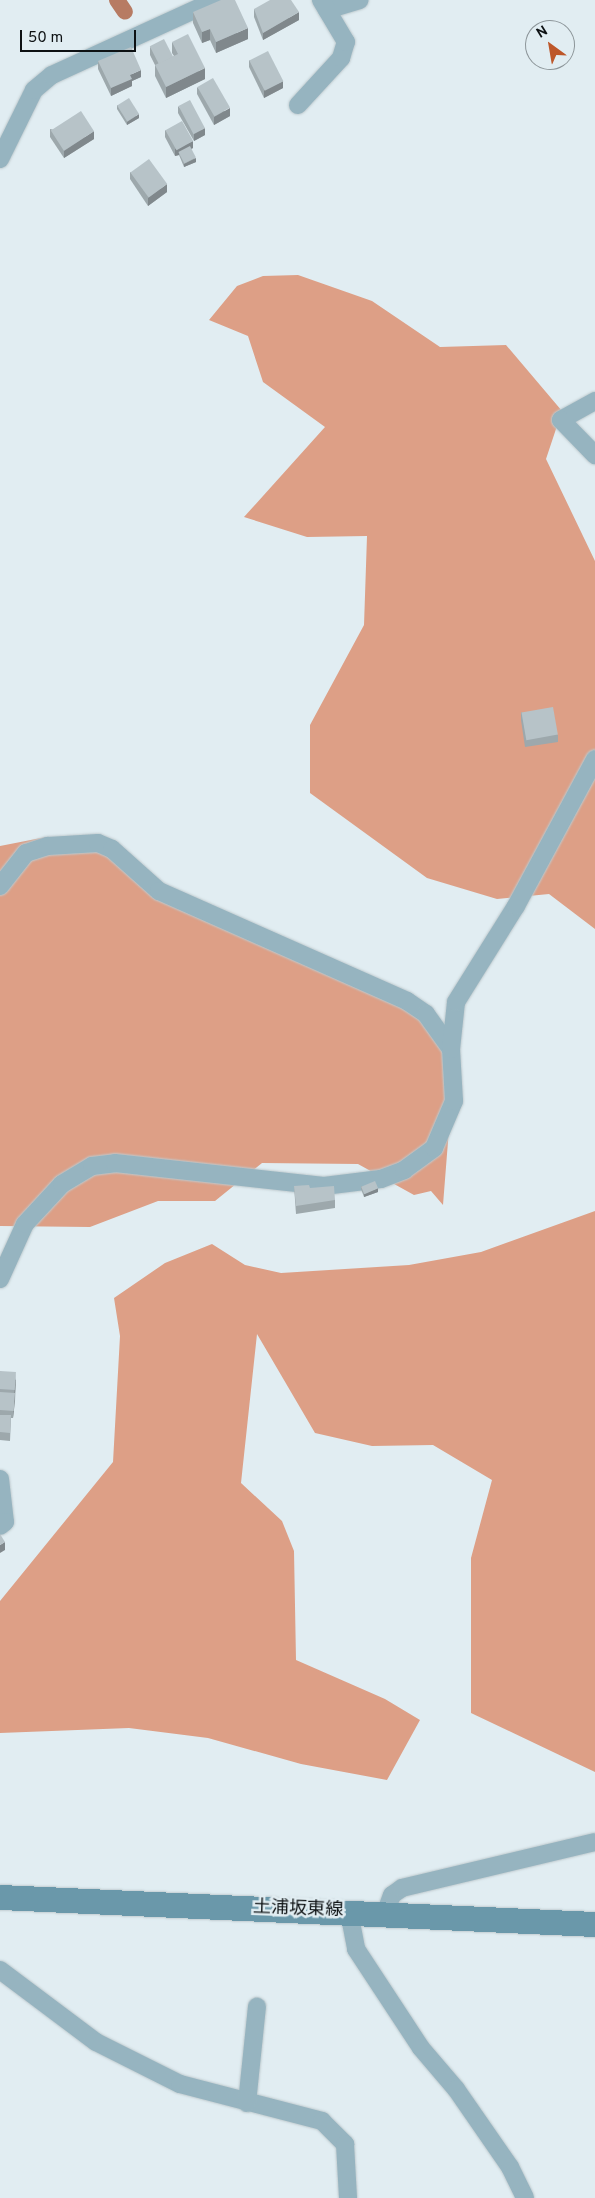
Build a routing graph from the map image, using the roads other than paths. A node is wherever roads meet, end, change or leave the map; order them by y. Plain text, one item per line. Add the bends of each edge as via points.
1 (216, 0) edge
2 (360, 0) edge
3 (324, 5) edge
4 (196, 6) edge
5 (298, 105) dead end
6 (0, 159) edge
7 (595, 401) edge
8 (595, 455) edge
9 (595, 760) edge
10 (0, 886) edge
11 (451, 1049) junction
12 (0, 1280) edge
13 (0, 1479) edge
14 (0, 1526) edge
15 (595, 1842) edge
16 (0, 1897) edge
17 (349, 1912) junction
18 (385, 1914) junction
19 (595, 1924) edge
20 (0, 1970) edge
21 (257, 2007) dead end
22 (247, 2103) junction
23 (348, 2198) edge
24 (525, 2198) edge

1 - 4 street
2 - 3 street
3 - 5 street via 346,42 341,58
4 - 6 street via 52,75 34,90
7 - 8 street via 560,420
9 - 11 street via 516,906 456,1002
10 - 11 street via 26,853 48,846 98,844 112,849 159,891 407,1001 426,1014
11 - 12 street via 454,1101 434,1148 404,1170 381,1179 324,1186 115,1163 92,1166 62,1184 25,1224
13 - 14 street via 5,1522
15 - 18 street via 402,1888 392,1895
16 - 17 main road, 土浦坂東線
17 - 18 main road, 土浦坂東線
17 - 24 street via 356,1949 421,2048 456,2089 510,2167
18 - 19 main road, 土浦坂東線
20 - 22 street via 96,2042 180,2084
21 - 22 street
22 - 23 street via 322,2121 340,2134 347,2154

